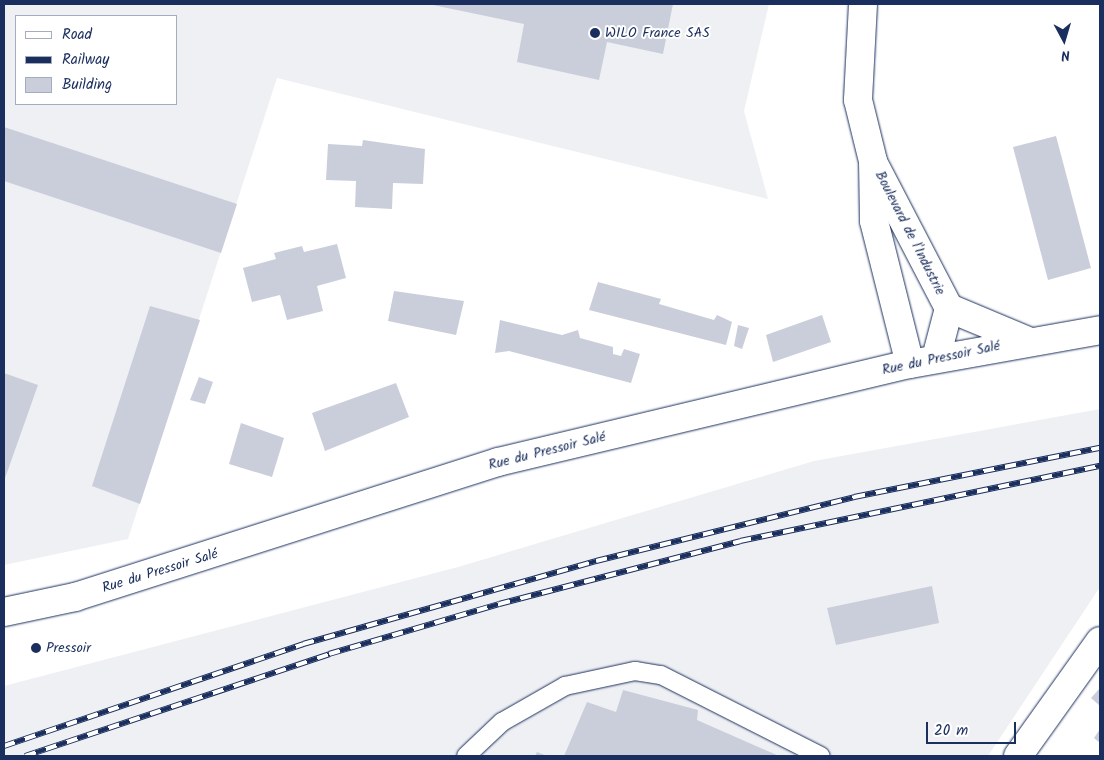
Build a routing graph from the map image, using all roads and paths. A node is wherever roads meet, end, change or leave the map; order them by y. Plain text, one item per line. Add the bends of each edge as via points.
1 (863, 4) edge
2 (873, 161) junction
3 (949, 308) junction
4 (1100, 330) edge
5 (1028, 341) junction
6 (936, 358) junction
7 (910, 364) junction
8 (4, 612) edge
9 (1100, 642) edge
10 (466, 756) edge
11 (821, 756) edge
12 (1018, 756) edge

1 - 2 main road, Boulevard de l'Industrie via 858,100
2 - 3 main road, Boulevard de l'Industrie
2 - 7 main road, Boulevard de l'Industrie via 874,221
3 - 5 main road, Boulevard de l'Industrie
3 - 6 main road
4 - 5 main road, Rue du Pressoir Salé
5 - 6 main road, Rue du Pressoir Salé
6 - 7 main road, Rue du Pressoir Salé
7 - 8 main road, Rue du Pressoir Salé via 498,462 102,589
9 - 12 main road
10 - 11 lane via 502,722 565,686 635,671 661,675

